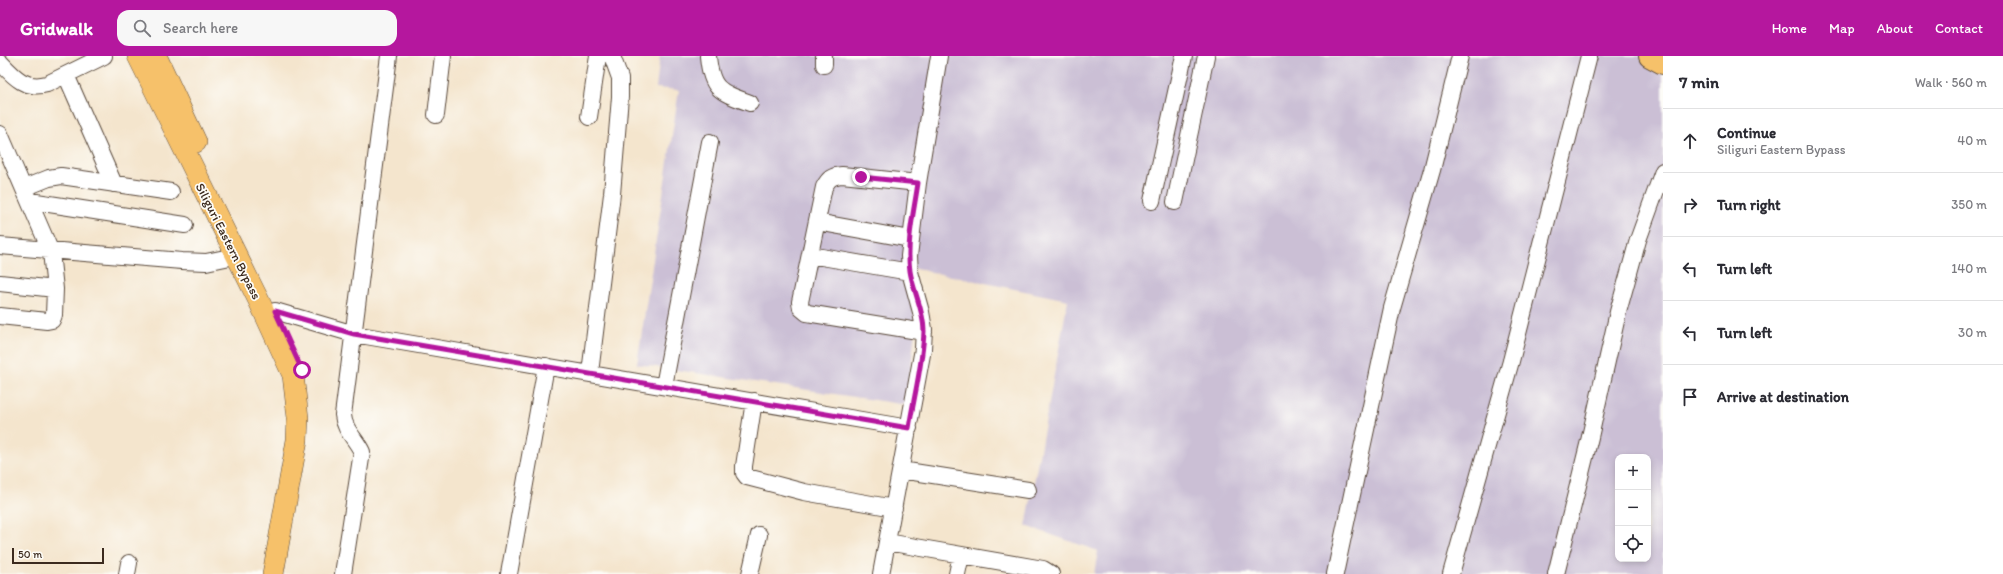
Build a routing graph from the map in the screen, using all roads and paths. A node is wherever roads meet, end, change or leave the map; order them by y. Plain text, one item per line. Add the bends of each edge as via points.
1 (104, 56) edge
2 (138, 56) edge
3 (156, 56) edge
4 (389, 56) edge
5 (443, 56) edge
6 (598, 56) edge
7 (612, 56) edge
8 (708, 56) edge
9 (939, 56) edge
10 (1184, 56) edge
11 (1206, 56) edge
12 (1460, 56) edge
13 (1589, 56) edge
14 (1650, 56) edge
15 (0, 62) edge
16 (1663, 63) edge
17 (66, 75) junction
18 (750, 103) dead end
19 (436, 115) dead end
20 (589, 117) dead end
21 (0, 134) edge
22 (710, 142) dead end
23 (1663, 171) edge
24 (918, 183) junction
25 (114, 184) junction
26 (171, 192) dead end
27 (27, 195) junction
28 (1152, 201) dead end
29 (1174, 202) dead end
30 (817, 222) junction
31 (185, 226) dead end
32 (910, 239) junction
33 (2, 244) edge
34 (52, 252) junction
35 (235, 256) junction
36 (810, 256) junction
37 (910, 272) junction
38 (0, 283) edge
39 (55, 289) junction
40 (275, 311) junction
41 (0, 316) edge
42 (924, 332) junction
43 (354, 334) junction
44 (546, 366) junction
45 (590, 373) junction
46 (664, 386) junction
47 (754, 401) junction
48 (909, 428) junction
49 (901, 470) junction
50 (1028, 490) dead end
51 (894, 508) junction
52 (759, 535) dead end
53 (887, 542) junction
54 (961, 554) junction
55 (273, 574) edge
56 (285, 574) edge
57 (343, 574) edge
58 (509, 574) edge
59 (750, 574) edge
60 (881, 574) edge
61 (957, 574) edge
62 (1051, 574) edge
63 (1335, 574) edge
64 (1451, 574) edge
65 (1556, 574) edge

1 - 17 street
2 - 35 main road, Siliguri Eastern Bypass
3 - 40 main road, Siliguri Eastern Bypass
4 - 43 street
5 - 19 street
6 - 20 street
7 - 45 street via 620,78 620,97 612,194
8 - 18 street via 709,72 714,84 720,90
9 - 24 street
10 - 28 street
11 - 29 street
12 - 63 street via 1432,170 1392,308
13 - 64 street via 1510,361
14 - 16 highway
15 - 17 street via 18,80 31,86 39,87
17 - 25 street
21 - 27 street
22 - 46 street
23 - 65 street via 1638,240 1618,312
24 - 30 street via 834,176 824,187
24 - 32 street
25 - 26 street
25 - 27 street via 61,176 49,178
27 - 31 street
27 - 34 street
30 - 32 street
30 - 36 street
32 - 37 street
33 - 34 street
34 - 35 street via 206,262
34 - 39 street
35 - 55 main road, Siliguri Eastern Bypass via 293,375 296,396 297,440
36 - 37 street
36 - 42 street via 800,302 802,311
37 - 42 street
38 - 39 street
39 - 41 street via 52,320
40 - 43 street
40 - 56 main road, Siliguri Eastern Bypass via 302,370 309,407 304,466
42 - 48 street
43 - 44 street
43 - 57 street via 344,423 358,443 362,461
44 - 45 street
44 - 58 street
45 - 46 street
46 - 47 street
47 - 48 street
47 - 51 street via 744,466 747,477 804,492
48 - 49 street
49 - 50 street
49 - 51 street
51 - 53 street
52 - 59 street
53 - 54 street
53 - 60 street
54 - 61 street
54 - 62 street via 1043,569

